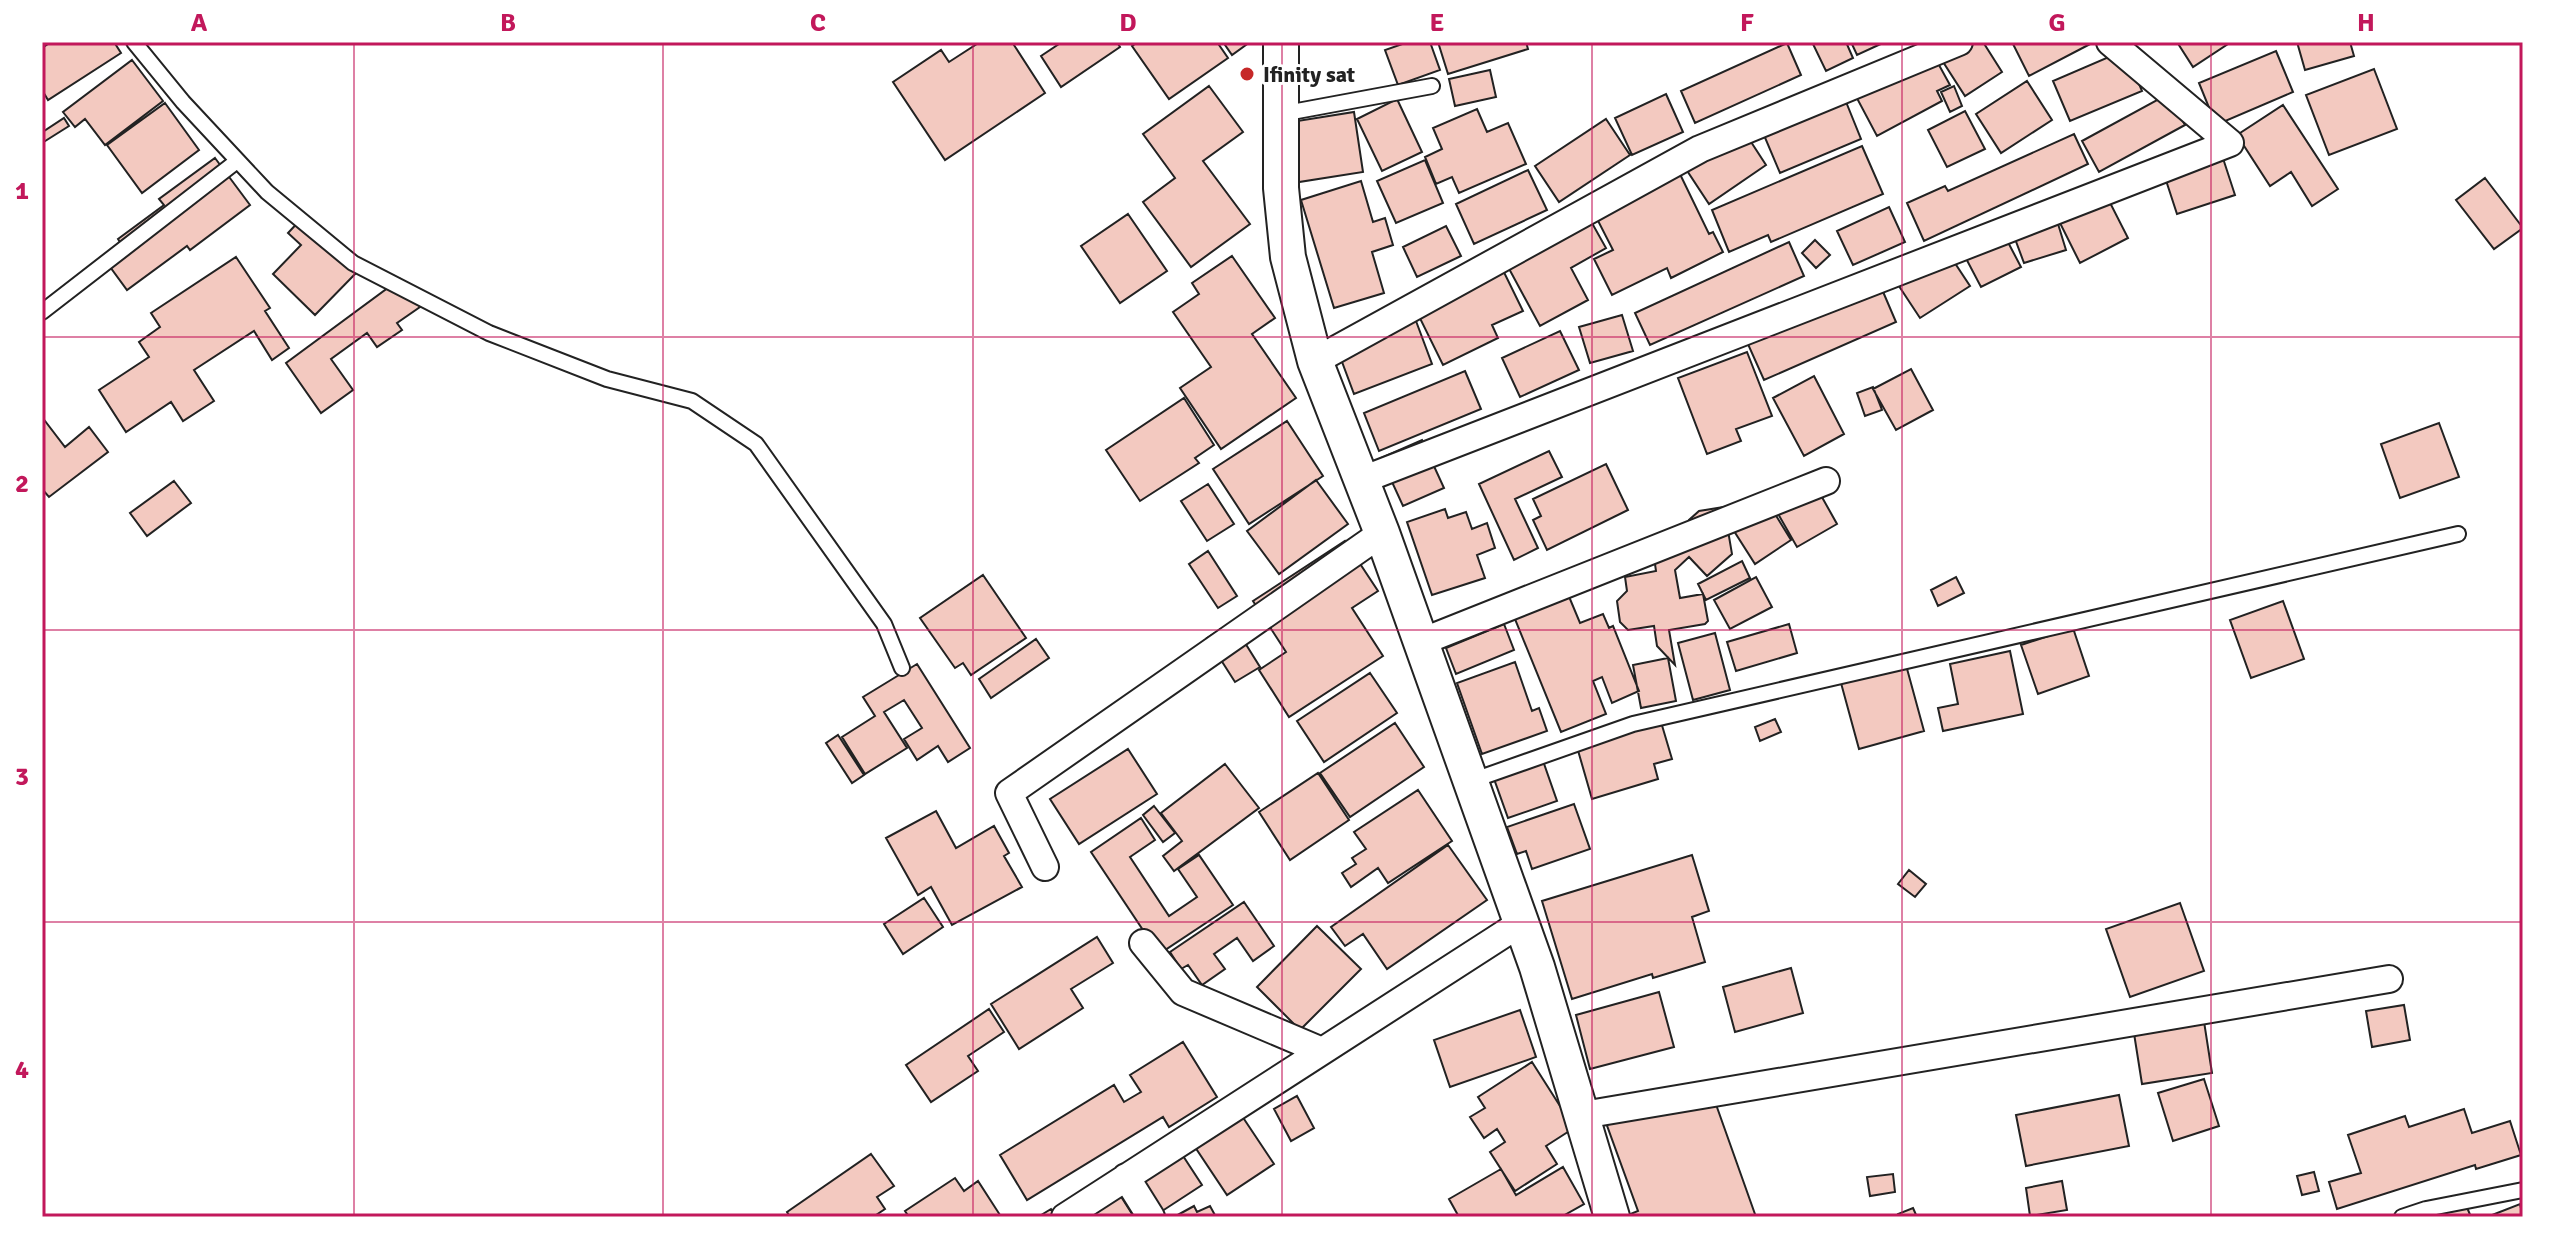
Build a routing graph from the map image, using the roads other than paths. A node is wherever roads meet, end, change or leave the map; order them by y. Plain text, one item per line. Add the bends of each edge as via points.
1 (134, 42) edge
2 (1281, 42) edge
3 (1959, 42) edge
4 (2110, 42) edge
5 (1432, 86) dead end
6 (1280, 114) junction
7 (237, 161) junction
8 (42, 312) edge
9 (1315, 361) junction
10 (1362, 480) junction
11 (1826, 481) dead end
12 (1382, 533) junction
13 (2458, 534) dead end
14 (1421, 642) junction
15 (902, 668) dead end
16 (1471, 781) junction
17 (1045, 867) dead end
18 (1521, 923) junction
19 (1143, 943) dead end
20 (2389, 979) dead end
21 (1322, 1051) junction
22 (1583, 1115) junction
23 (1126, 1177) junction
24 (2523, 1190) edge
25 (1065, 1217) edge
26 (1151, 1217) edge
27 (1612, 1217) edge
28 (2402, 1217) edge

1 - 7 lane
2 - 6 street
3 - 9 street via 1700,149
4 - 10 street via 2230,143
5 - 6 lane
6 - 9 street via 1288,257
7 - 8 lane
7 - 15 lane via 353,263 489,333 607,379 692,401 756,444 884,624
9 - 10 street
10 - 12 street
11 - 14 street
12 - 14 street
12 - 17 street via 1009,793
13 - 16 lane via 1633,724
14 - 16 street
16 - 18 street
18 - 21 street
18 - 22 street
19 - 21 street via 1183,992
20 - 22 street
21 - 23 street
22 - 27 street
23 - 25 street
23 - 26 street
24 - 28 lane

